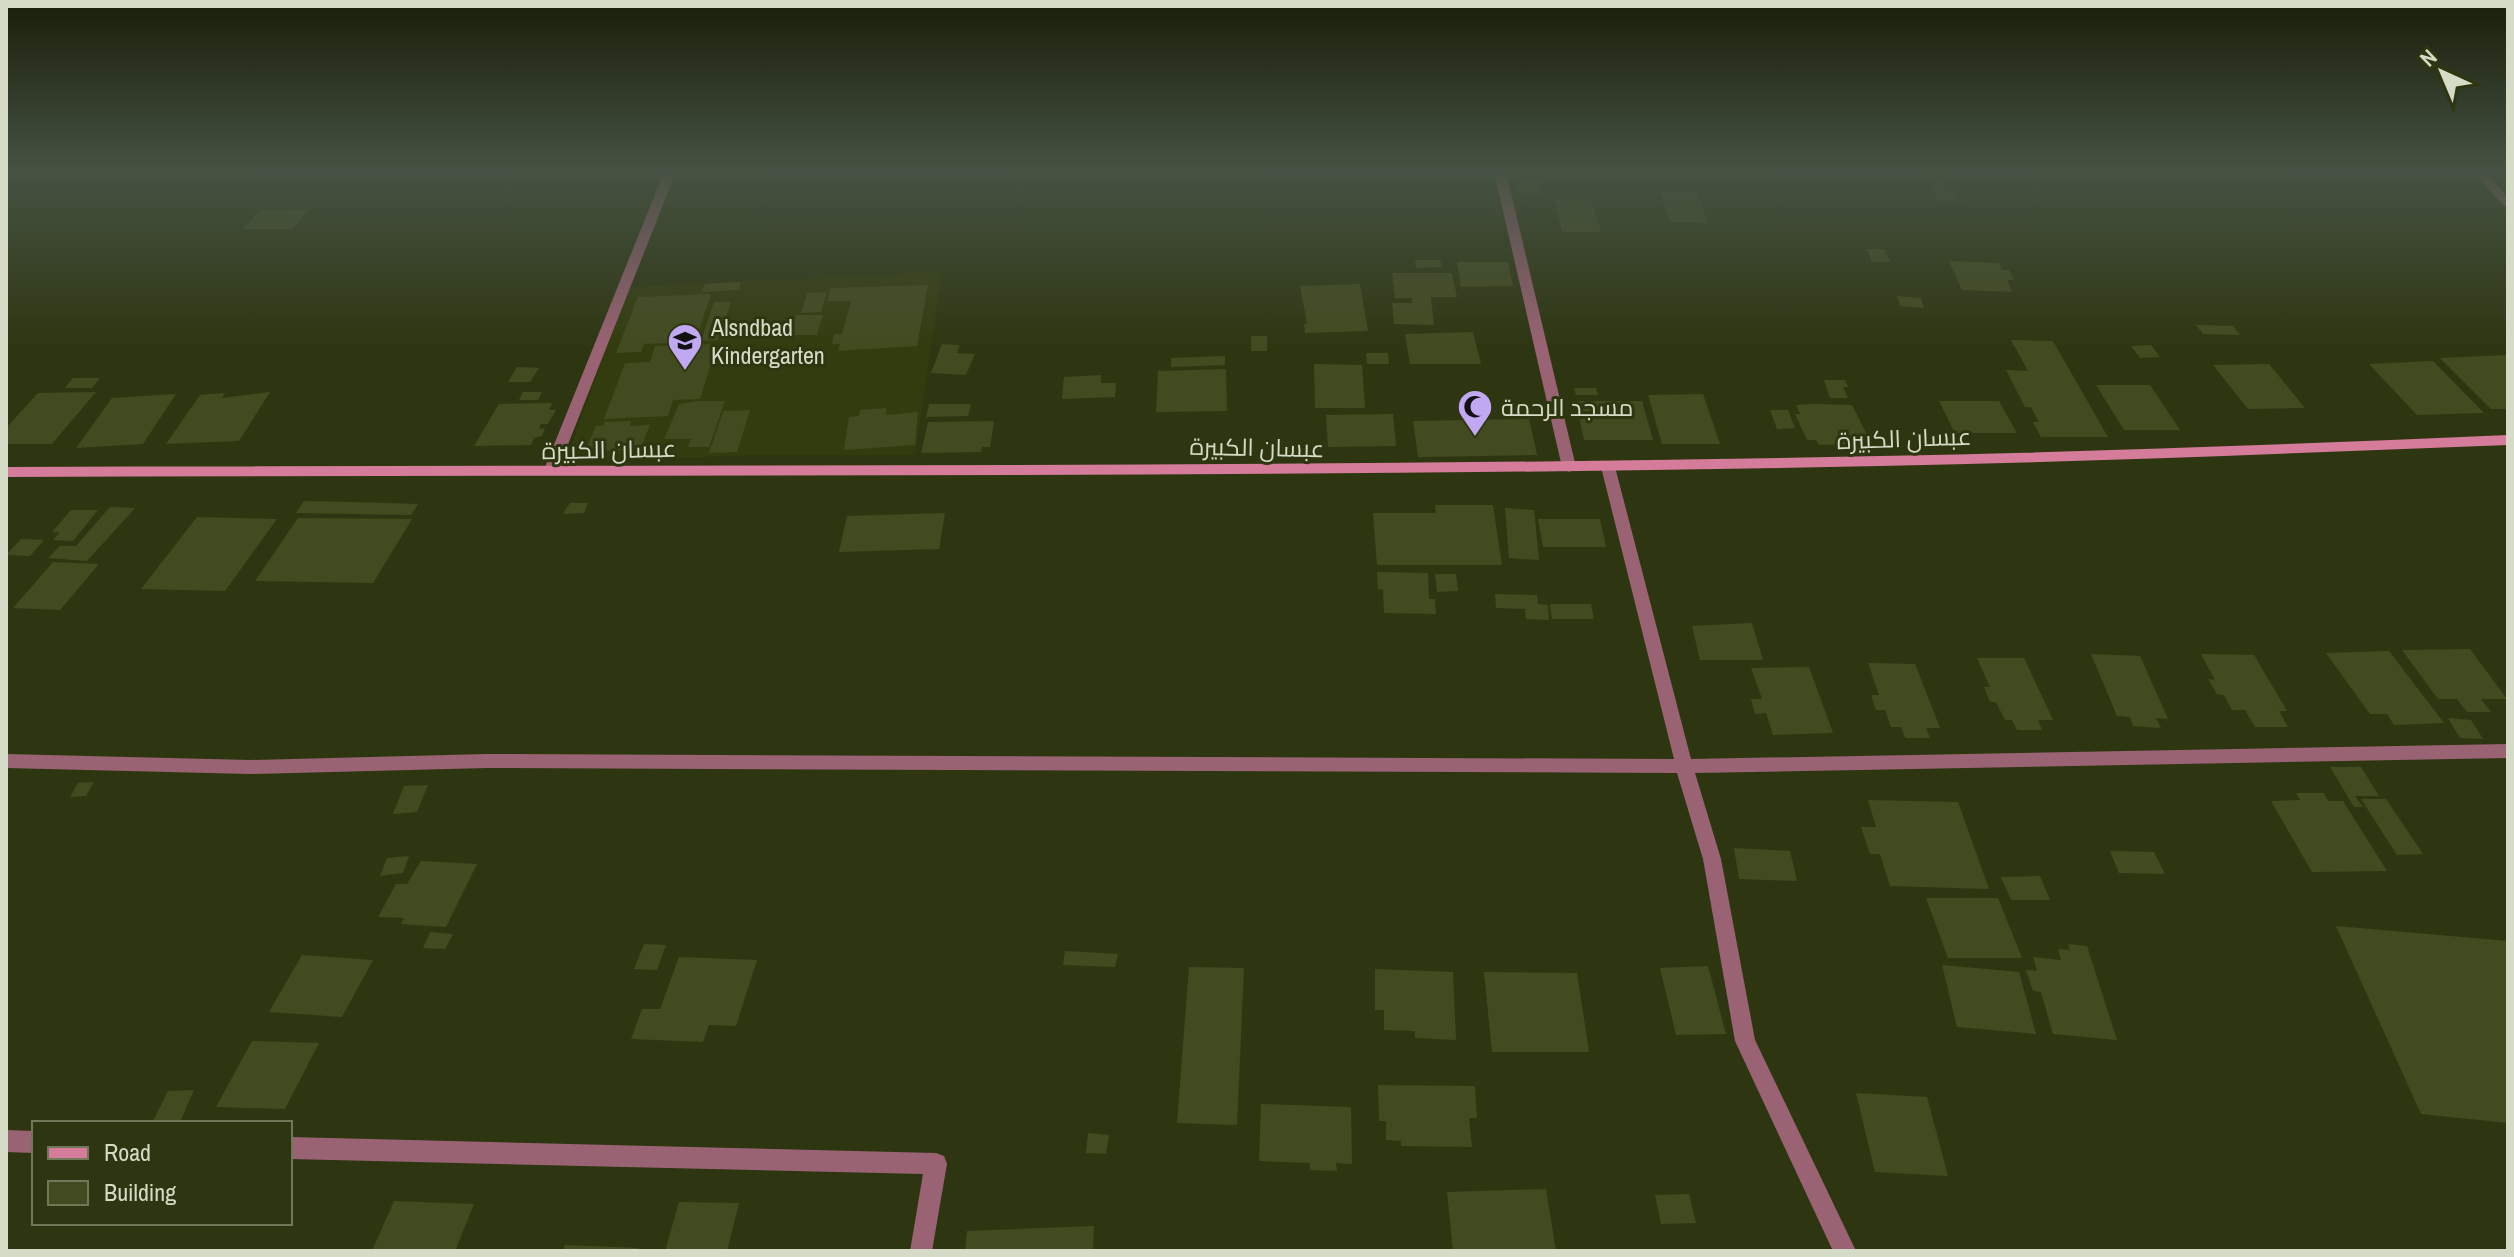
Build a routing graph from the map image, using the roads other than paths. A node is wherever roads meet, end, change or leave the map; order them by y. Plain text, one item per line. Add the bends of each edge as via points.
1 (647, 231) edge
2 (1514, 231) edge
3 (2508, 440) edge
4 (1569, 467) junction
5 (1608, 467) junction
6 (6, 472) edge
7 (550, 472) junction
8 (2508, 751) edge
9 (6, 761) edge
10 (1684, 766) junction
11 (6, 1141) edge
12 (32, 1142) edge
13 (292, 1148) edge
14 (921, 1251) edge
15 (1845, 1251) edge

1 - 7 street
2 - 4 street
3 - 5 main road, عبسان الكبيرة
4 - 5 main road, عبسان الكبيرة
4 - 7 main road, عبسان الكبيرة
5 - 10 street
6 - 7 main road, عبسان الكبيرة
8 - 10 street
9 - 10 street via 250,767 487,761
10 - 15 street via 1712,859 1745,1041
11 - 12 street
13 - 14 street via 936,1164

